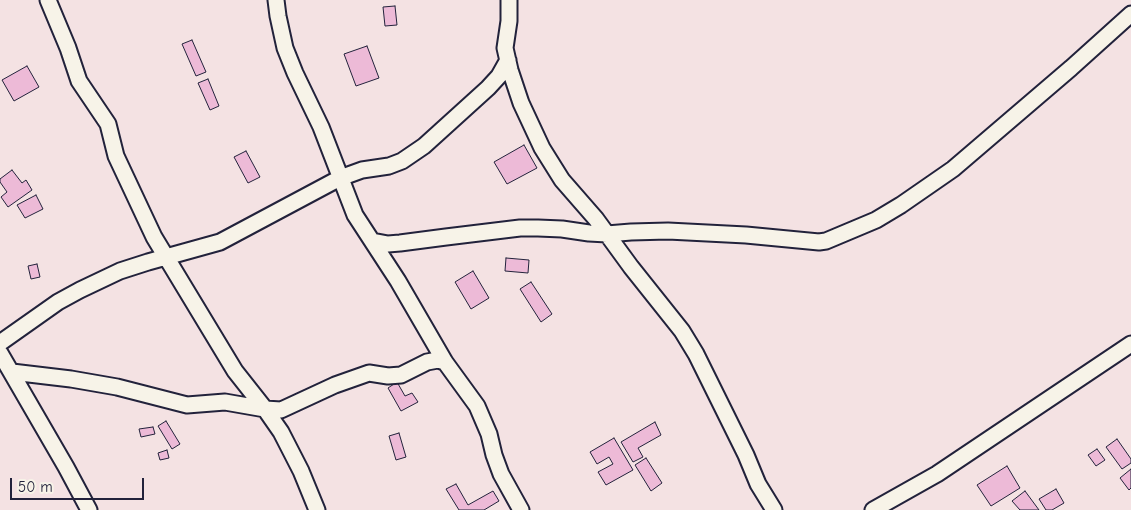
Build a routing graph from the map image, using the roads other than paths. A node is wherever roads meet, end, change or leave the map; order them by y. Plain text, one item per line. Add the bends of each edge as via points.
1 (48, 0) edge
2 (276, 0) edge
3 (509, 0) edge
4 (1131, 14) edge
5 (508, 60) junction
6 (340, 178) junction
7 (607, 234) junction
8 (372, 241) junction
9 (165, 257) junction
10 (0, 343) edge
11 (1131, 344) edge
12 (0, 353) edge
13 (445, 362) junction
14 (12, 372) junction
15 (265, 409) junction
16 (89, 510) edge
17 (316, 510) edge
18 (521, 510) edge
19 (774, 510) edge
20 (873, 510) edge

1 - 9 street via 79,81 108,124 116,156
2 - 6 street via 285,48 321,126
3 - 5 street via 505,48
4 - 7 street via 953,169 902,205 842,235 819,242 677,232
5 - 6 street via 495,81 424,146 389,166 362,170
5 - 7 street via 521,104 551,164
6 - 8 street via 355,215
6 - 9 street via 220,242
7 - 8 street via 520,228 400,244
7 - 19 street via 682,331
8 - 13 street
9 - 10 street via 120,271 80,290
9 - 15 street via 214,340
11 - 20 street via 937,474
12 - 14 street
13 - 15 street via 427,362 401,375 369,373 283,410
13 - 18 street via 477,406 501,474
14 - 15 street via 108,385 186,405 225,402
14 - 16 street
15 - 17 street via 296,459

